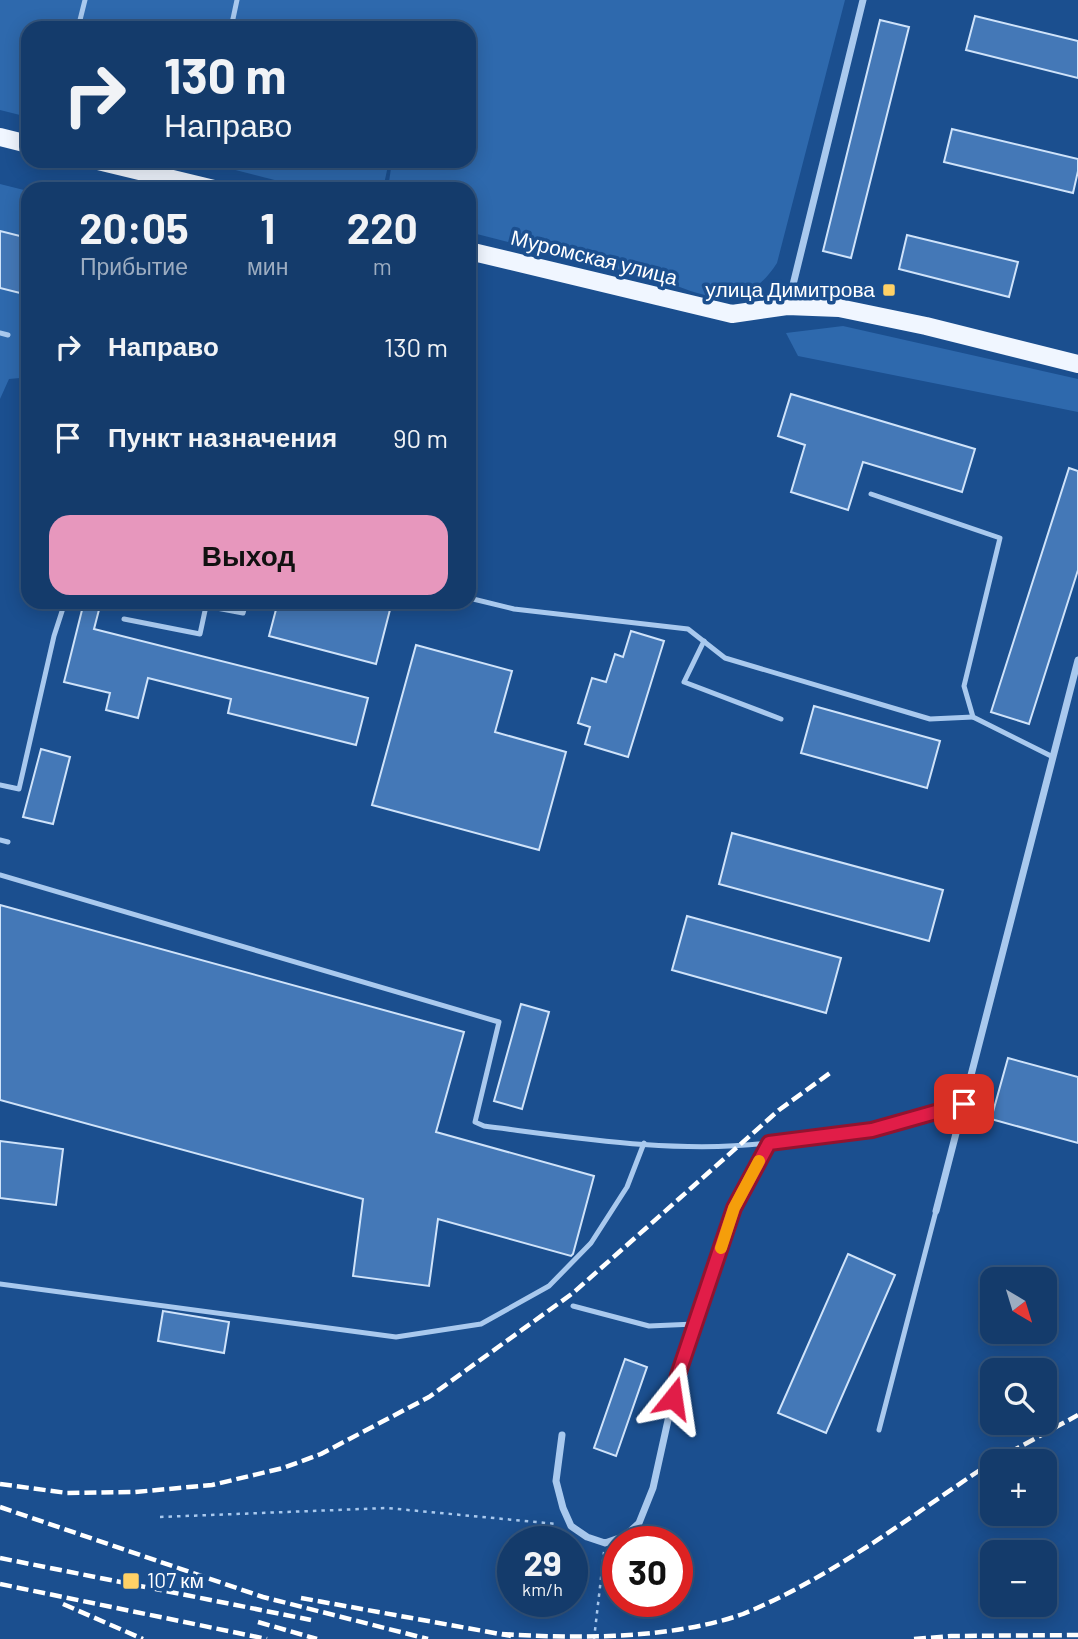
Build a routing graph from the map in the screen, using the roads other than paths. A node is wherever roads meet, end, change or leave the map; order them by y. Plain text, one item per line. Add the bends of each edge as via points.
1 (85, 0) edge
2 (237, 0) edge
3 (863, 0) edge
4 (80, 21) edge
5 (232, 21) edge
6 (0, 137) edge
7 (21, 142) edge
8 (127, 168) edge
9 (185, 182) edge
10 (476, 253) edge
11 (787, 306) junction
12 (0, 333) edge
13 (8, 335) dead end
14 (1078, 364) edge
15 (871, 494) dead end
16 (476, 600) edge
17 (63, 609) edge
18 (205, 609) edge
19 (222, 609) edge
20 (244, 609) edge
21 (124, 620) dead end
22 (704, 641) junction
23 (1078, 660) edge
24 (973, 717) junction
25 (781, 719) dead end
26 (1053, 757) junction
27 (0, 785) edge
28 (0, 840) edge
29 (8, 842) dead end
30 (0, 875) edge
31 (964, 1104) junction
32 (644, 1143) junction
33 (769, 1143) junction
34 (936, 1211) joint
35 (0, 1284) edge
36 (573, 1306) dead end
37 (695, 1324) junction
38 (879, 1430) dead end
39 (562, 1435) dead end

1 - 4 lane
2 - 5 lane
3 - 11 street
6 - 7 main road
8 - 9 main road
10 - 11 main road, Муромская улица via 732,314
11 - 14 main road, Муромская улица via 839,308
12 - 13 lane
15 - 24 lane via 1000,538 964,686
16 - 22 lane via 514,609 688,629
17 - 27 lane via 19,789
18 - 21 lane via 200,634
19 - 20 lane via 243,613
22 - 24 lane via 725,658 930,719
22 - 25 lane via 684,682
23 - 26 street
24 - 26 lane
26 - 31 street
28 - 29 lane
30 - 32 lane via 499,1022 475,1122
31 - 33 street via 872,1130
31 - 34 street
32 - 33 lane
32 - 35 lane via 627,1187 591,1243 549,1286 481,1324 396,1337
33 - 37 street via 734,1208
34 - 38 lane
36 - 37 lane via 649,1326
37 - 39 street via 678,1375 653,1488 639,1523 625,1536 605,1542 571,1526 556,1481

